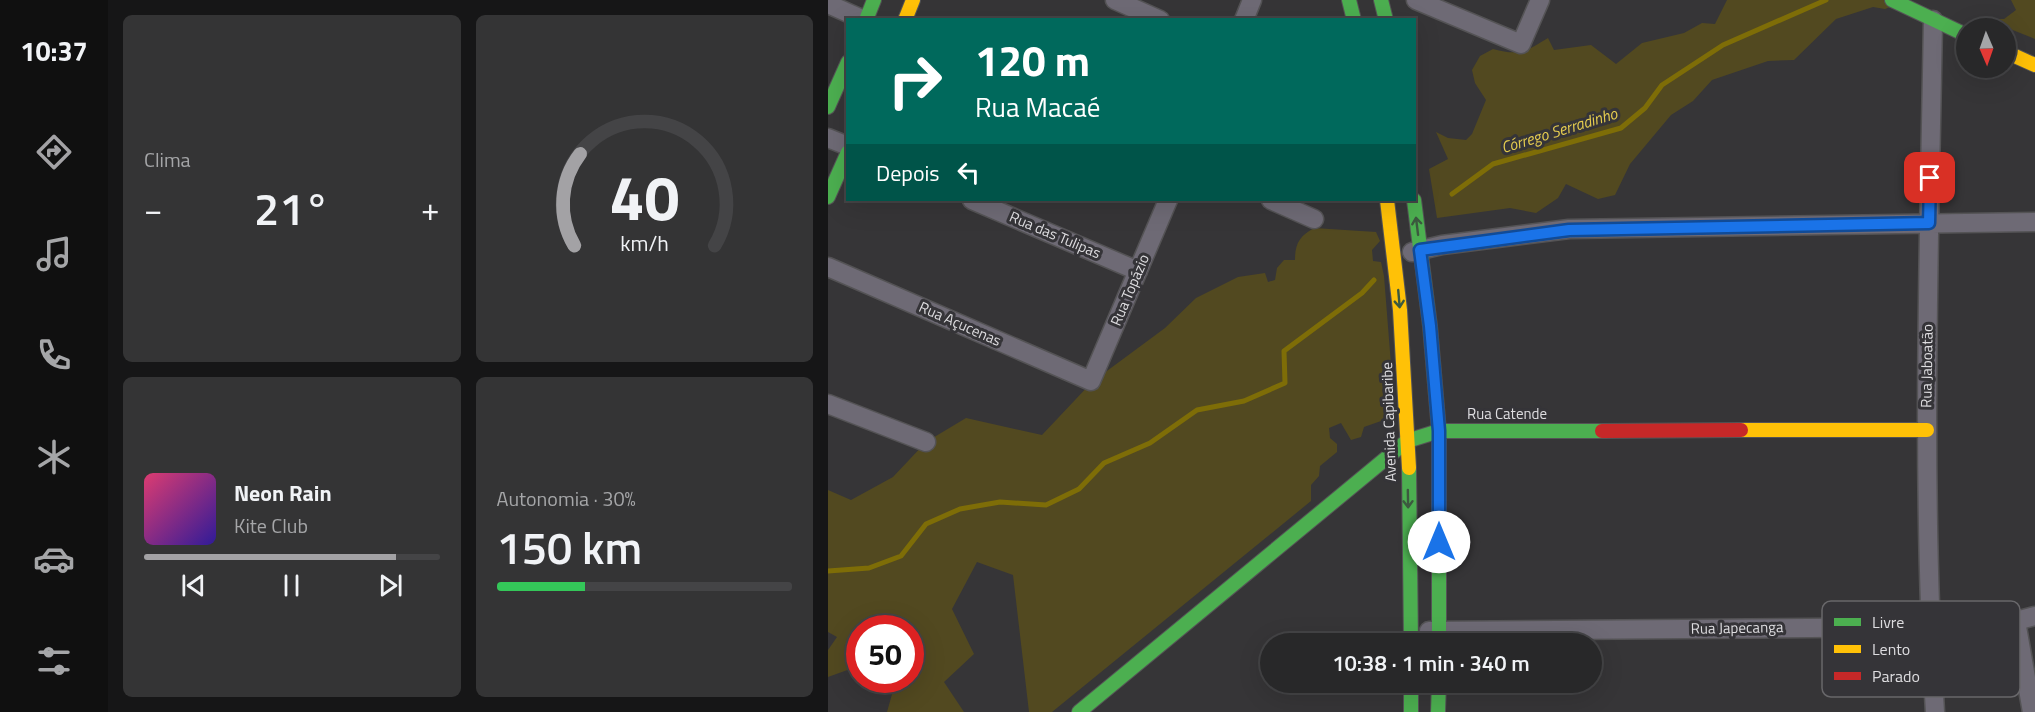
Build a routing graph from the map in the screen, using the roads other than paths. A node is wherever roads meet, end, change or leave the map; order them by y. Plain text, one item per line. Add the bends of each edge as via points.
1 (874, 0) edge
2 (913, 0) edge
3 (1115, 0) edge
4 (1252, 0) edge
5 (1349, 0) edge
6 (1381, 0) edge
7 (1416, 0) edge
8 (1540, 0) edge
9 (1894, 1) edge
10 (828, 4) edge
11 (860, 18) edge
12 (866, 18) edge
13 (906, 18) edge
14 (1156, 18) edge
15 (1245, 18) edge
16 (1354, 18) edge
17 (1386, 18) edge
18 (1933, 20) junction
19 (1956, 30) edge
20 (2016, 56) edge
21 (2035, 65) edge
22 (846, 66) edge
23 (828, 106) edge
24 (828, 138) edge
25 (846, 145) edge
26 (846, 156) edge
27 (828, 197) edge
28 (974, 201) edge
29 (1168, 201) edge
30 (1273, 201) edge
31 (1387, 201) edge
32 (1414, 201) edge
33 (1314, 219) dead end
34 (2035, 222) edge
35 (1929, 223) junction
36 (1420, 250) junction
37 (1395, 257) junction
38 (828, 267) edge
39 (1138, 271) junction
40 (1091, 381) joint
41 (828, 404) edge
42 (1927, 430) junction
43 (1439, 431) junction
44 (1407, 441) junction
45 (926, 442) dead end
46 (1930, 601) edge
47 (2035, 616) edge
48 (2020, 620) edge
49 (1822, 629) edge
50 (1411, 633) edge
51 (1439, 633) edge
52 (1602, 634) edge
53 (2020, 644) edge
54 (1411, 693) edge
55 (1438, 693) edge
56 (1934, 697) edge
57 (1080, 712) edge
58 (1410, 712) edge
59 (1438, 712) edge
60 (1935, 712) edge
61 (2032, 712) edge

1 - 12 main road
2 - 13 main road
3 - 14 street
4 - 15 street
5 - 16 main road
6 - 17 main road
7 - 8 street via 1521,44
9 - 18 main road
10 - 11 street
18 - 19 main road
18 - 35 street, Rua Jaboatão
20 - 21 main road
22 - 23 main road
24 - 25 street
26 - 27 main road
28 - 39 street, Rua das Tulipas
29 - 39 street, Rua Topázio
30 - 33 street
31 - 37 main road, Avenida Capibaribe
36 -> 32 main road
34 - 35 street
35 - 36 street via 1569,230
35 - 42 street, Rua Jaboatão
36 - 37 street
36 - 43 main road
37 -> 44 main road, Avenida Capibaribe
38 - 40 street, Rua Açucenas
39 - 40 street, Rua Topázio
41 - 45 street
42 - 43 main road, Rua Catende
42 - 46 street, Rua Jaboatão
43 - 44 main road, Rua Catende
43 - 51 main road
44 -> 50 main road, Avenida Capibaribe
44 - 57 main road, Rua Catende
47 - 48 street, Rua Japecanga
49 - 52 street, Rua Japecanga
53 - 61 street
54 - 58 main road
55 - 59 main road
56 - 60 street, Rua Jaboatão

